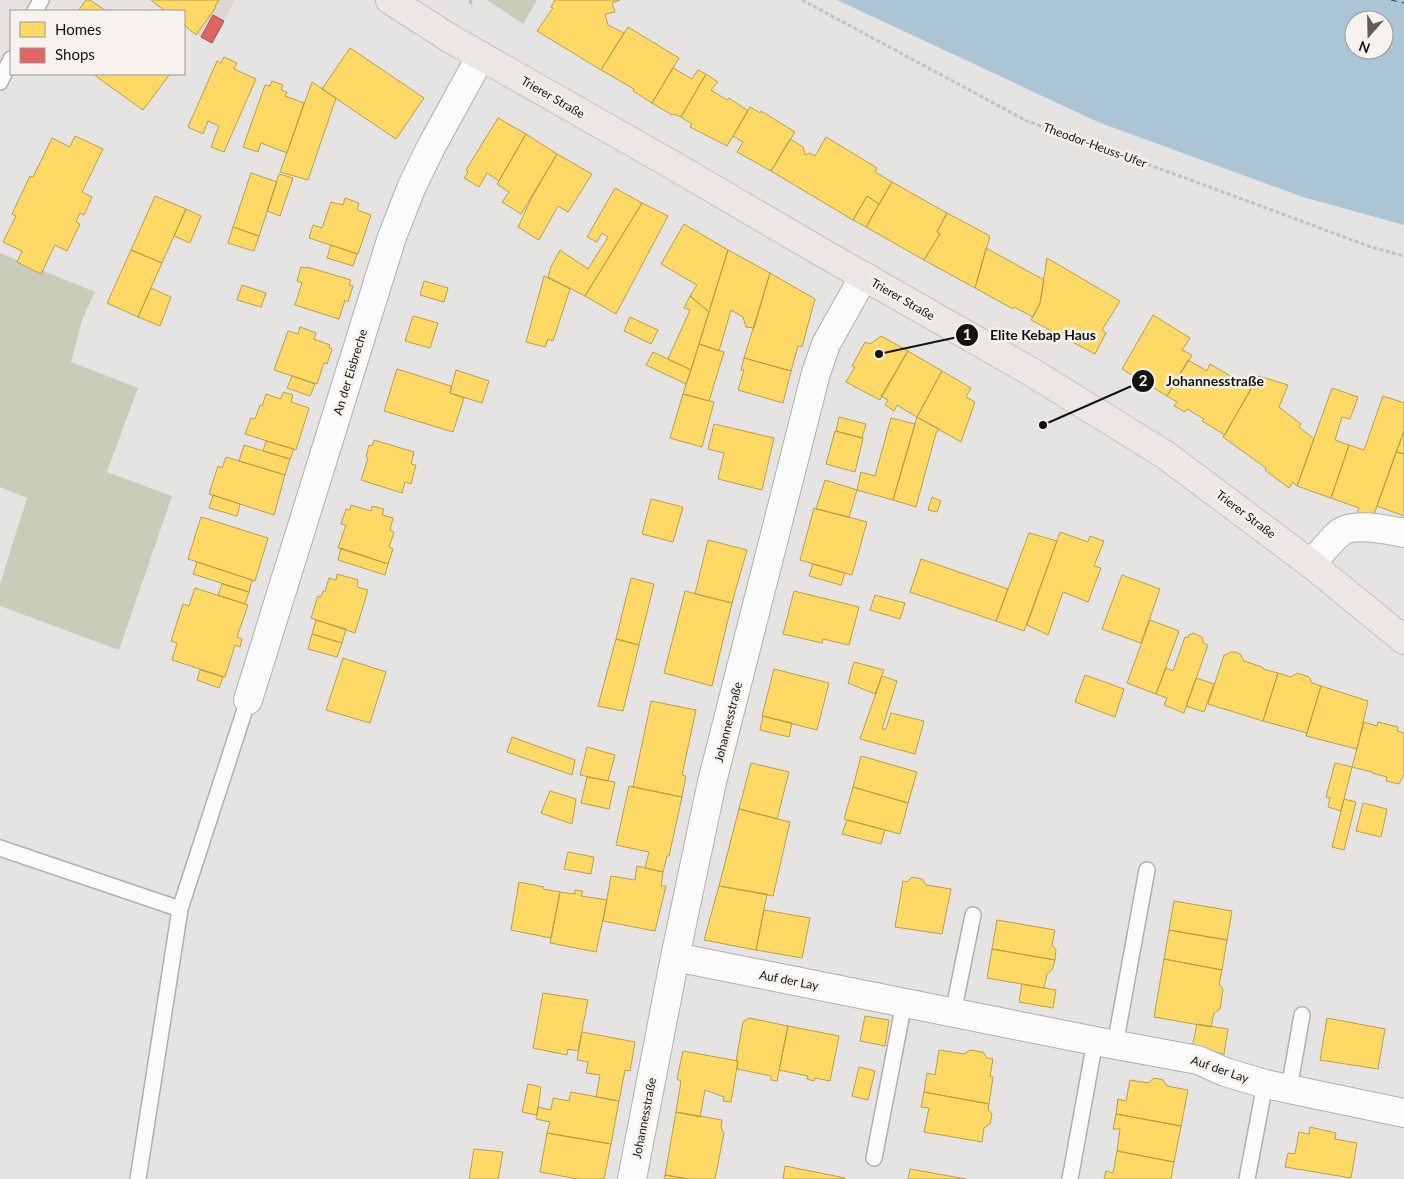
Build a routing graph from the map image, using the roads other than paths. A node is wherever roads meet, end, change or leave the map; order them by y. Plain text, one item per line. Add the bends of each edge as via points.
1 (390, 0) edge
2 (481, 56) junction
3 (10, 62) edge
4 (0, 82) edge
5 (864, 276) junction
6 (1404, 533) edge
7 (1312, 564) junction
8 (1404, 640) edge
9 (248, 700) joint
10 (0, 848) edge
11 (1147, 870) dead end
12 (180, 909) junction
13 (973, 915) dead end
14 (675, 957) junction
15 (904, 1003) junction
16 (953, 1012) junction
17 (1302, 1015) dead end
18 (1105, 1043) junction
19 (1277, 1086) junction
20 (1404, 1113) edge
21 (874, 1158) dead end
22 (138, 1179) edge
23 (632, 1179) edge
24 (1070, 1179) edge
25 (1247, 1179) edge

1 - 2 main road, Trierer Straße
2 - 5 main road, Trierer Straße
2 - 9 street, An der Eisbreche via 431,147 392,237
3 - 4 lane
5 - 7 main road, Trierer Straße via 1028,370 1164,454
5 - 14 street, Johannesstraße via 830,336 816,373 712,782
6 - 7 street via 1370,527 1342,531
7 - 8 main road, Trierer Straße
9 - 12 lane
10 - 12 lane
11 - 18 lane
12 - 22 lane
13 - 16 lane
14 - 15 street, Auf der Lay
14 - 23 street, Johannesstraße
15 - 16 street, Auf der Lay
15 - 21 lane
16 - 18 street, Auf der Lay
17 - 19 lane, Auf der Lay
18 - 19 street, Auf der Lay via 1198,1060 1225,1072
18 - 24 lane
19 - 20 street, Auf der Lay
19 - 25 lane, Auf der Lay

